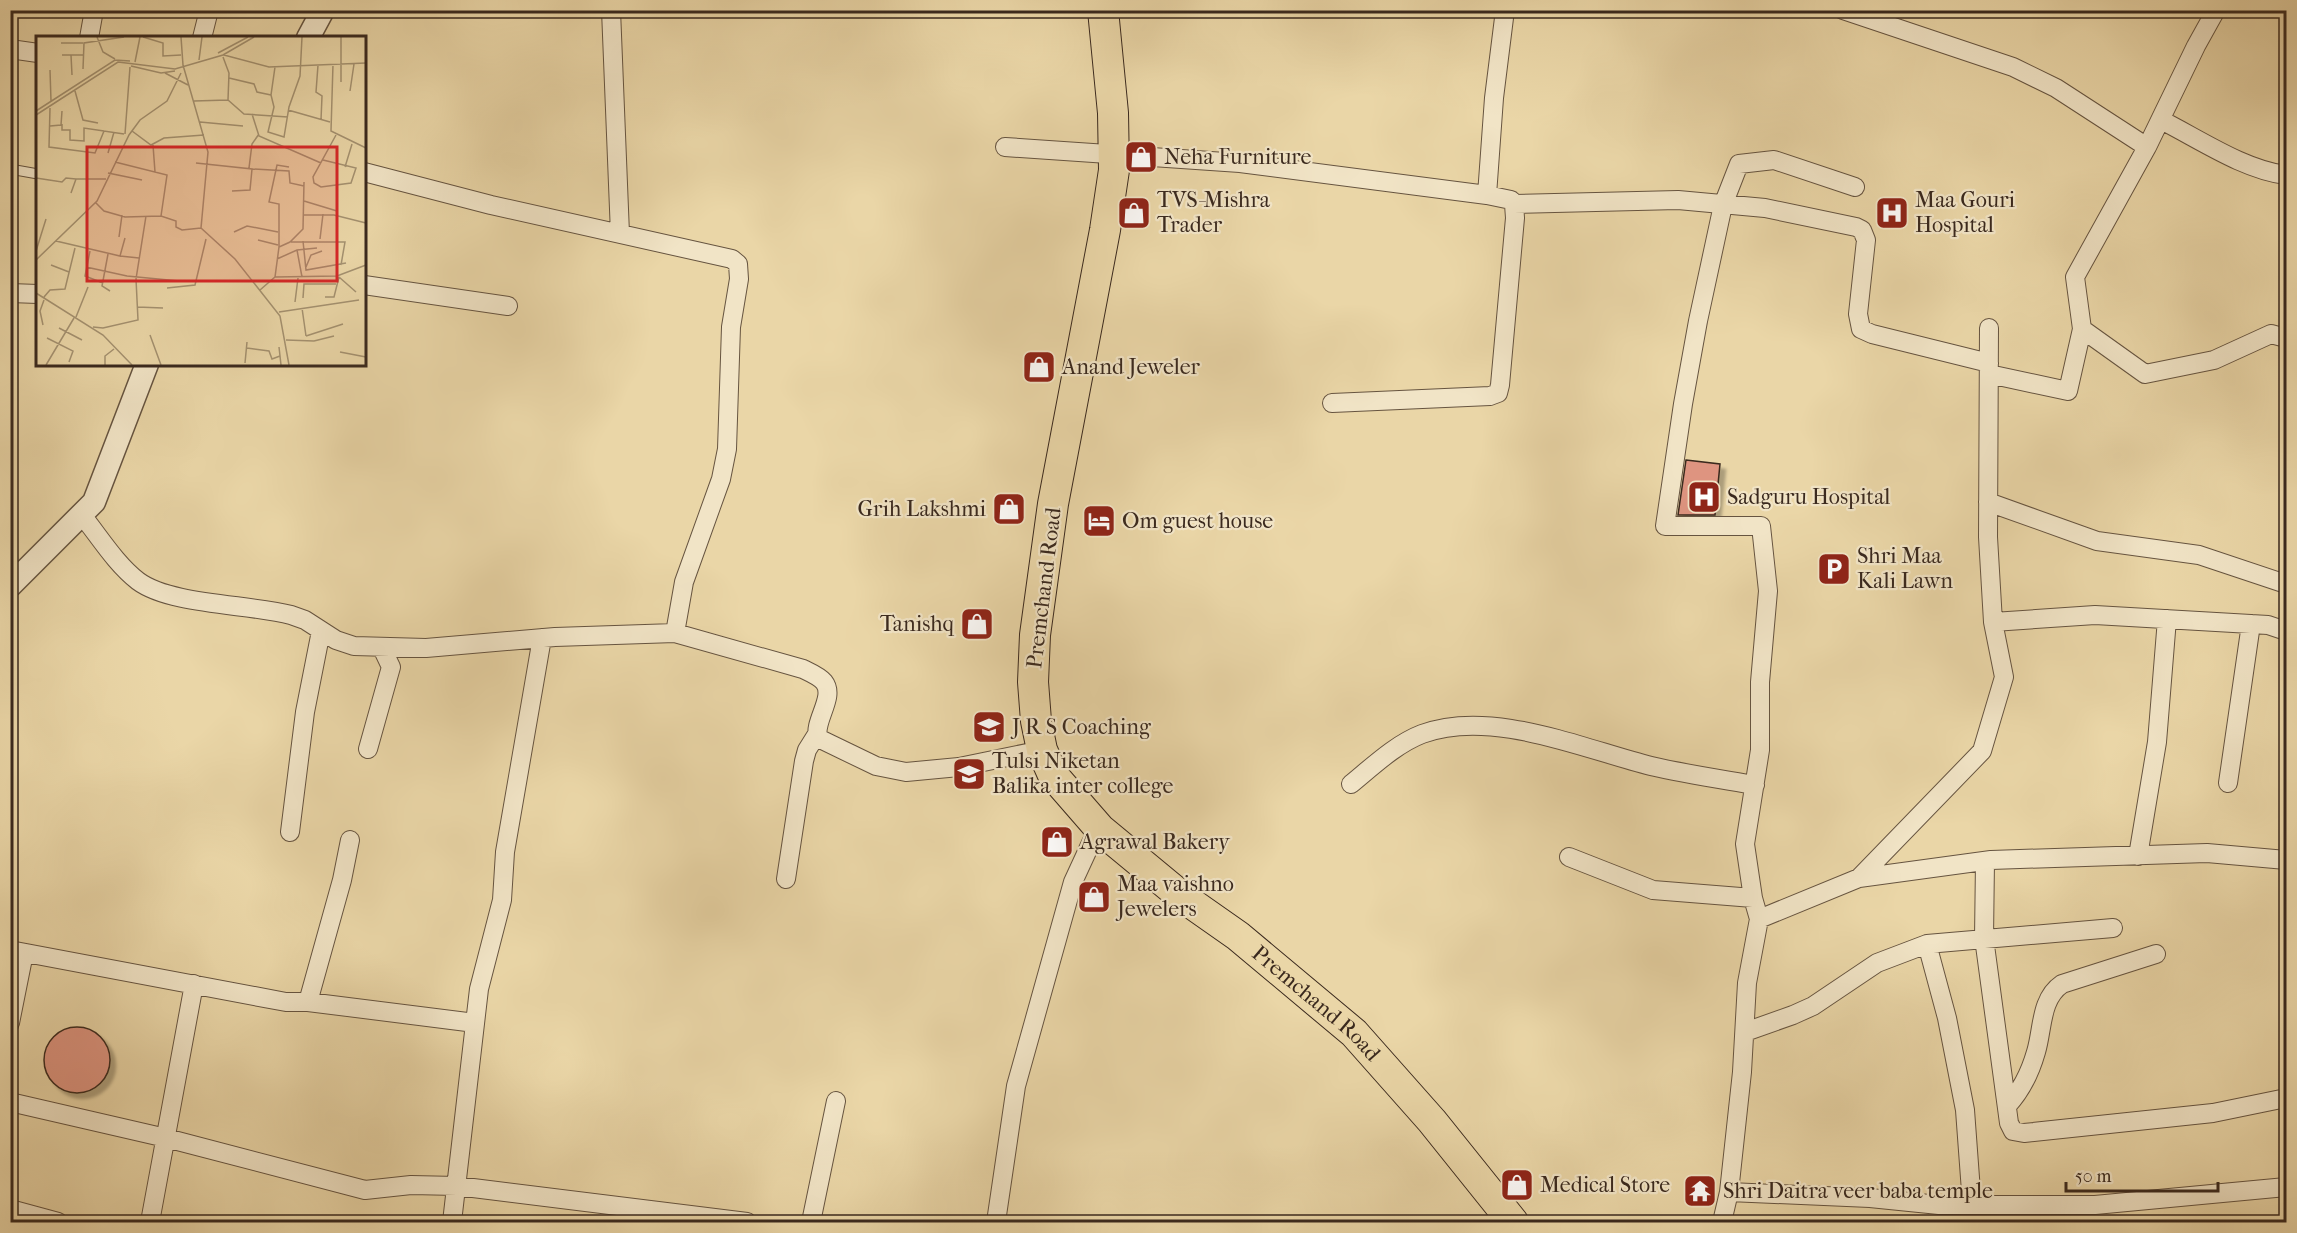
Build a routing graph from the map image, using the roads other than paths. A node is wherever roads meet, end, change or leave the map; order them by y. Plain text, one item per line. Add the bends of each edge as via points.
1 (94, 10) edge
2 (209, 10) edge
3 (323, 10) edge
4 (611, 10) edge
5 (1088, 10) edge
6 (1103, 10) edge
7 (1505, 10) edge
8 (1843, 10) edge
9 (2216, 10) edge
10 (89, 36) edge
11 (202, 36) edge
12 (309, 36) edge
13 (10, 49) edge
14 (36, 53) edge
15 (2161, 120) junction
16 (1005, 147) dead end
17 (2147, 147) junction
18 (1104, 154) junction
19 (10, 169) edge
20 (366, 173) edge
21 (36, 174) edge
22 (2286, 175) edge
23 (1855, 187) dead end
24 (1488, 195) junction
25 (1514, 204) junction
26 (1723, 205) junction
27 (620, 234) junction
28 (366, 285) edge
29 (10, 293) edge
30 (36, 294) edge
31 (508, 306) dead end
32 (1989, 328) dead end
33 (2082, 329) junction
34 (2286, 338) edge
35 (146, 366) edge
36 (1989, 368) junction
37 (1332, 403) dead end
38 (1988, 502) junction
39 (81, 514) junction
40 (2286, 584) edge
41 (10, 586) edge
42 (2167, 619) junction
43 (1993, 622) junction
44 (2251, 624) junction
45 (321, 631) junction
46 (2286, 631) edge
47 (675, 633) junction
48 (542, 638) junction
49 (382, 648) junction
50 (817, 734) junction
51 (368, 749) dead end
52 (1033, 752) junction
53 (2228, 783) dead end
54 (1351, 784) dead end
55 (1755, 785) junction
56 (290, 832) dead end
57 (350, 840) dead end
58 (1091, 843) junction
59 (2138, 856) junction
60 (1569, 857) dead end
61 (1985, 861) junction
62 (2286, 861) edge
63 (1859, 878) junction
64 (786, 879) dead end
65 (1753, 898) junction
66 (1759, 919) junction
67 (2113, 928) dead end
68 (1984, 938) junction
69 (1927, 944) junction
70 (17, 951) edge
71 (2156, 954) dead end
72 (194, 984) junction
73 (308, 1002) junction
74 (10, 1023) edge
75 (475, 1023) junction
76 (1745, 1032) junction
77 (2286, 1098) edge
78 (836, 1101) dead end
79 (10, 1102) edge
80 (2007, 1106) junction
81 (166, 1138) junction
82 (458, 1186) junction
83 (2286, 1187) edge
84 (1729, 1192) junction
85 (1972, 1205) junction
86 (10, 1209) edge
87 (608, 1214) edge
88 (1938, 1214) edge
89 (58, 1222) edge
90 (150, 1222) edge
91 (452, 1222) edge
92 (747, 1222) edge
93 (811, 1222) edge
94 (996, 1222) edge
95 (1494, 1222) edge
96 (1513, 1222) edge
97 (1722, 1222) edge

1 - 10 street
2 - 11 street
3 - 12 street
4 - 27 street
5 - 18 highway, Premchand Road via 1094,112
6 - 18 highway, Premchand Road via 1110,62
7 - 24 street
8 - 17 street via 2013,68 2056,88
9 - 15 street
13 - 14 street
15 - 17 street
15 - 22 street via 2259,169
16 - 18 street
17 - 33 street via 2075,277
18 - 24 street via 1240,163
18 - 52 highway, Premchand Road via 1114,170 1053,504 1035,635
19 - 21 lane
20 - 27 street
23 - 26 street via 1774,160 1739,164
24 - 25 street via 1506,198
25 - 26 street via 1678,200
25 - 37 street via 1498,393
26 - 36 street via 1765,208 1862,230 1866,246 1858,314 1861,329
26 - 55 street via 1692,354 1665,526 1761,526 1768,591
27 - 47 street via 732,259 739,269 731,327 727,449 718,488 684,582
28 - 31 street
29 - 30 street
32 - 36 street
33 - 34 street via 2145,374 2214,360 2271,334
33 - 36 street via 2068,391
35 - 39 street via 94,502
36 - 38 street
38 - 40 street via 2097,541 2199,555
38 - 43 street
39 - 41 street
39 - 45 street via 123,567 153,590 276,611 305,620
42 - 43 street via 2095,615
42 - 44 street
42 - 59 street via 2157,742
43 - 63 street via 2004,677 1982,751
44 - 46 street
44 - 53 street
45 - 49 street via 344,644
45 - 56 street via 305,712
47 - 48 street
47 - 50 street via 803,669 823,681 827,691
48 - 49 street
48 - 75 street via 505,852 502,900 479,989
49 - 51 street via 391,667
50 - 52 street via 822,741 876,766 906,772 959,767
50 - 64 street via 807,750
52 - 58 highway, Premchand Road via 1038,783 1054,806
52 - 96 highway, Premchand Road via 1100,829 1354,1033 1432,1121
54 - 55 street via 1420,734 1466,726 1541,736 1652,766
55 - 65 street via 1745,844
57 - 73 street
58 - 94 street via 1073,882 1016,1086
58 - 95 highway, Premchand Road via 1318,1025 1455,1170
59 - 61 street
59 - 62 street via 2207,853
60 - 65 street via 1653,890
61 - 63 street
61 - 68 street
63 - 66 street
65 - 66 street
66 - 76 street via 1747,983
67 - 68 street
68 - 69 street
68 - 80 street
69 - 76 street via 1877,963 1813,1006
69 - 85 street via 1965,1110
70 - 72 street
70 - 74 street
71 - 80 street via 2055,989 2048,1000 2027,1079
72 - 73 street via 286,1002
72 - 81 street
73 - 75 street
75 - 82 street
76 - 84 street
77 - 80 street via 2212,1113 2024,1133 2011,1128
78 - 93 street
79 - 81 street
81 - 82 street via 365,1190 411,1185
81 - 90 street
82 - 87 street
82 - 91 street
83 - 85 street via 2095,1205
84 - 88 street via 1870,1198
84 - 97 street
85 - 88 street
86 - 89 street
87 - 92 street

